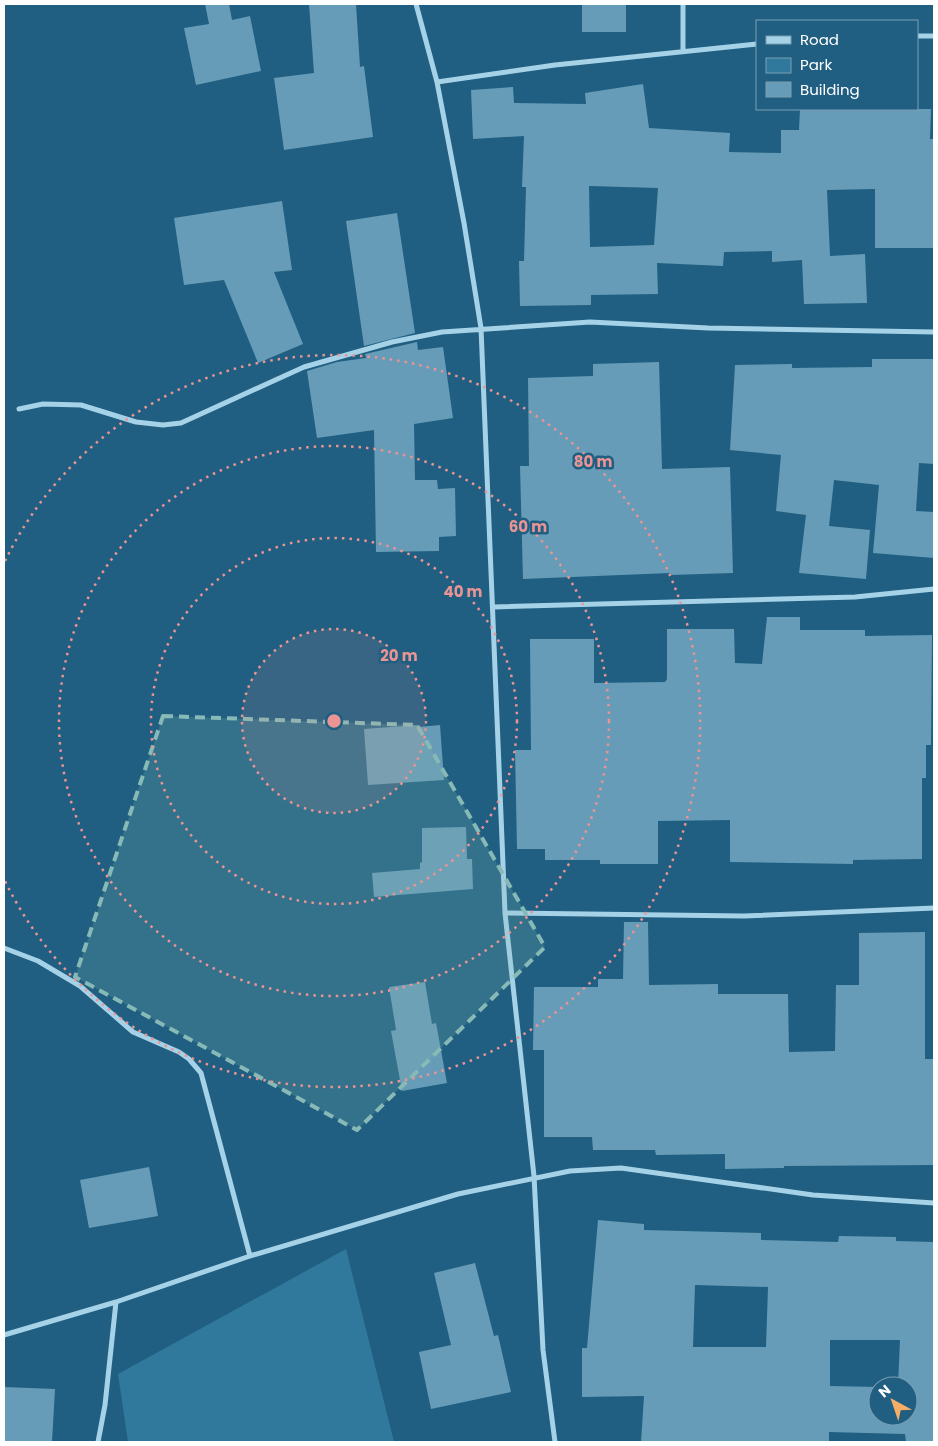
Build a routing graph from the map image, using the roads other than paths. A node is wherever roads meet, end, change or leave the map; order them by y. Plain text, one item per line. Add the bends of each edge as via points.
1 (416, 4) edge
2 (683, 4) edge
3 (918, 36) edge
4 (934, 36) edge
5 (756, 44) edge
6 (684, 51) junction
7 (436, 82) junction
8 (482, 328) junction
9 (934, 332) edge
10 (19, 409) dead end
11 (934, 589) edge
12 (494, 607) junction
13 (934, 908) edge
14 (505, 913) junction
15 (4, 948) edge
16 (534, 1176) junction
17 (934, 1203) edge
18 (250, 1256) junction
19 (116, 1302) junction
20 (4, 1335) edge
21 (98, 1442) edge
22 (555, 1442) edge

1 - 7 street
2 - 6 street
3 - 4 street
5 - 6 street
6 - 7 street
7 - 8 street
8 - 9 street via 590,322 708,328
8 - 10 street via 392,342 304,367 181,423 136,422 81,405 43,404
8 - 12 street
11 - 12 street via 855,597
12 - 14 street
13 - 14 street via 744,916
14 - 16 street
15 - 18 street via 38,960 80,986 133,1032 179,1052 201,1073
16 - 17 street via 570,1170 620,1168 813,1195
16 - 18 street via 458,1194
16 - 22 street via 543,1350
18 - 19 street
19 - 20 street
19 - 21 street

